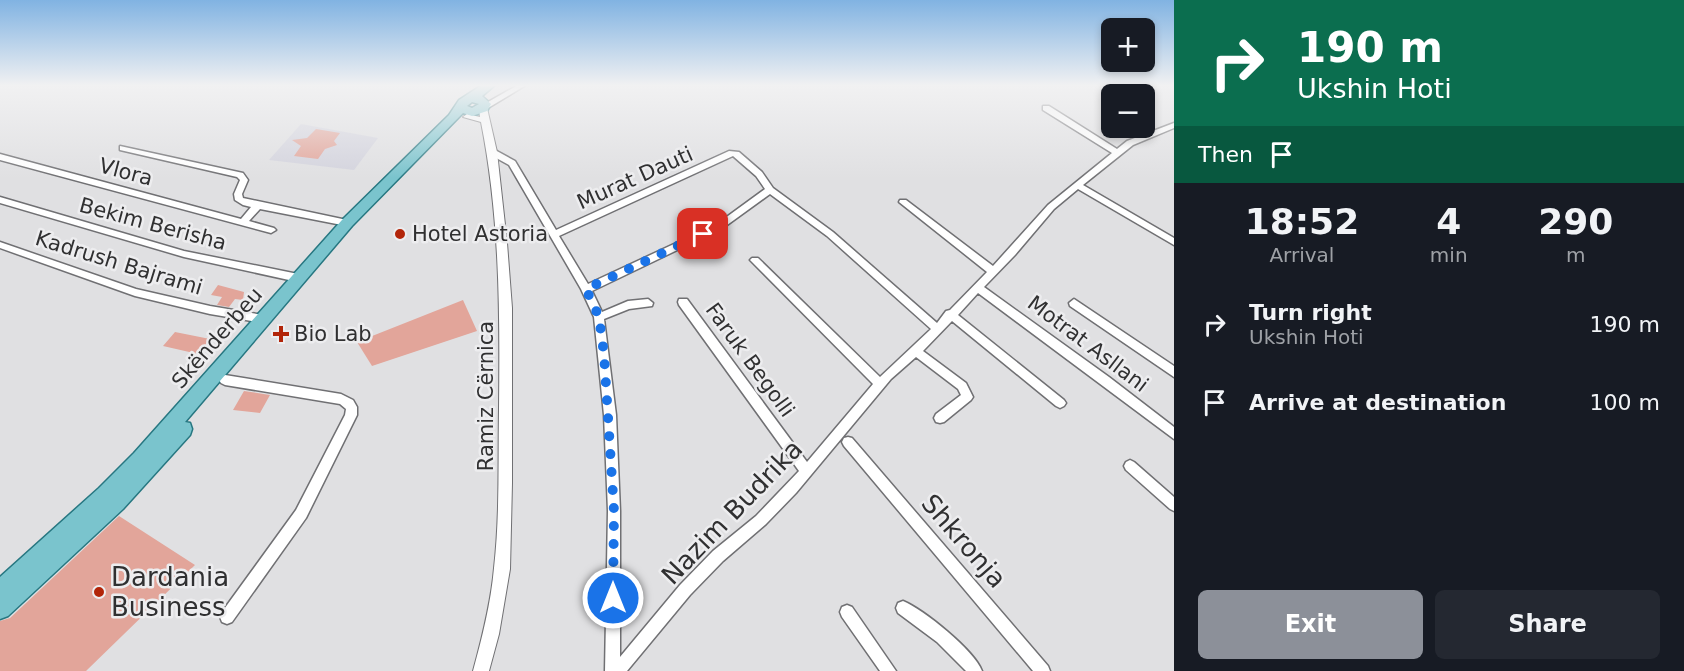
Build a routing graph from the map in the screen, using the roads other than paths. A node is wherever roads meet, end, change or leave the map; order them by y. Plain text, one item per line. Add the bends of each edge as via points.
1 (468, 116) edge
2 (469, 116) edge
3 (478, 116) edge
4 (1059, 116) edge
5 (1174, 125) edge
6 (123, 148) dead end
7 (492, 152) junction
8 (1118, 153) junction
9 (0, 157) edge
10 (1077, 185) junction
11 (770, 190) junction
12 (0, 200) edge
13 (903, 202) dead end
14 (258, 205) junction
15 (242, 223) junction
16 (347, 223) junction
17 (271, 230) dead end
18 (553, 235) junction
19 (1174, 242) edge
20 (0, 244) edge
21 (754, 260) dead end
22 (994, 272) junction
23 (298, 278) junction
24 (978, 288) junction
25 (586, 289) junction
26 (683, 302) dead end
27 (648, 303) dead end
28 (1074, 303) dead end
29 (950, 314) junction
30 (599, 317) junction
31 (263, 319) junction
32 (937, 329) junction
33 (916, 351) junction
34 (1174, 372) edge
35 (225, 380) junction
36 (880, 384) junction
37 (1060, 403) dead end
38 (940, 418) dead end
39 (1174, 434) edge
40 (848, 442) dead end
41 (1130, 466) dead end
42 (806, 471) junction
43 (1174, 505) edge
44 (0, 591) edge
45 (0, 608) edge
46 (903, 608) dead end
47 (847, 612) dead end
48 (227, 617) dead end
49 (481, 671) edge
50 (614, 671) edge
51 (889, 671) edge
52 (975, 671) edge
53 (1043, 671) edge

1 - 16 main road, Skënderbeu
2 - 35 main road, Skënderbeu via 356,226
3 - 7 street, Ramiz Cërnica
4 - 8 street
5 - 8 street, Nazim Budrika via 1130,143
6 - 14 street, Vlora via 240,175 244,180 239,200
7 - 18 street via 512,163
7 - 49 street, Ramiz Cërnica via 506,308 505,483 502,569
8 - 10 street, Nazim Budrika
9 - 15 street, Vlora
10 - 19 street
10 - 22 street, Nazim Budrika via 1051,207
11 - 18 street, Murat Dauti via 759,174 732,153
11 - 25 street via 720,226
11 - 32 street via 830,234
12 - 23 street, Bekim Berisha via 184,254
13 - 22 street
14 - 15 street
14 - 16 street
15 - 17 street, Vlora
16 - 23 main road, Skënderbeu
18 - 25 street
20 - 31 street, Kadrush Bajrami via 135,292
21 - 36 street
22 - 24 street, Nazim Budrika
23 - 31 main road, Skënderbeu
24 - 29 street, Nazim Budrika
24 - 39 street, Motrat Asllani
25 - 30 street
26 - 42 street, Faruk Begolli
27 - 30 street via 628,305
28 - 34 street
29 - 32 street, Nazim Budrika
29 - 37 street
30 - 50 street via 609,405 614,511
31 - 44 main road, Skënderbeu via 134,466
32 - 33 street, Nazim Budrika
33 - 36 street, Nazim Budrika
33 - 38 street via 962,386 967,397
35 - 45 main road, Skënderbeu via 116,502
35 - 48 street, Skënderbeu via 341,399 352,407 301,514
36 - 42 street, Nazim Budrika
40 - 53 street, Shkronja
41 - 43 street
42 - 50 street, Nazim Budrika via 685,590
46 - 52 street via 932,627
47 - 51 street

